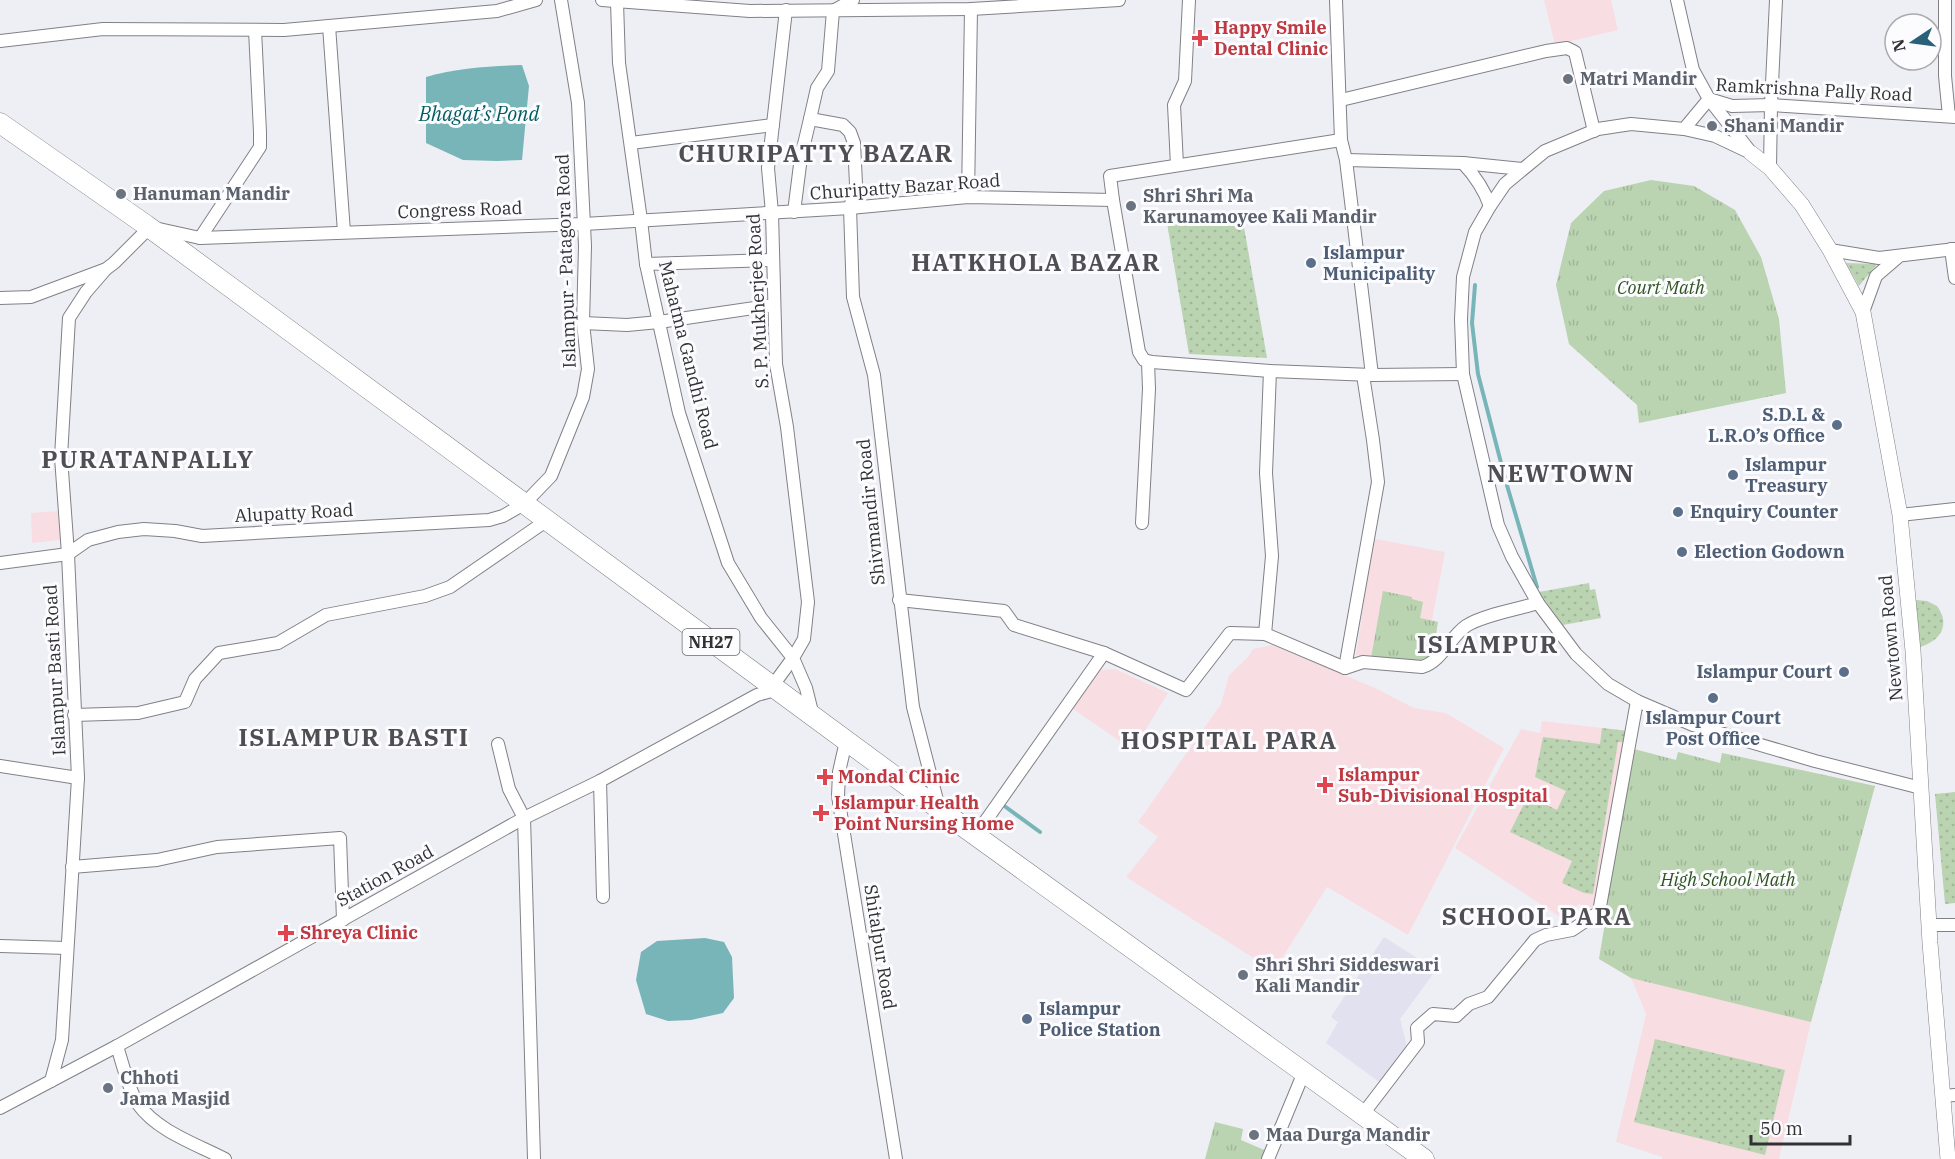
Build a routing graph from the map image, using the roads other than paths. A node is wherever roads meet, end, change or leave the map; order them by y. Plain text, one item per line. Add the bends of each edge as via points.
1 (536, 0) edge
2 (561, 0) edge
3 (602, 0) edge
4 (853, 0) edge
5 (1119, 0) edge
6 (1189, 0) edge
7 (1336, 0) edge
8 (1677, 0) edge
9 (1776, 0) edge
10 (1945, 0) edge
11 (617, 2) junction
12 (750, 5) edge
13 (977, 6) edge
14 (786, 10) junction
15 (833, 11) junction
16 (329, 26) junction
17 (255, 30) junction
18 (0, 41) edge
19 (1709, 99) junction
20 (1341, 100) junction
21 (1771, 105) junction
22 (1952, 116) edge
23 (810, 119) junction
24 (0, 123) edge
25 (773, 125) junction
26 (1684, 129) junction
27 (1594, 131) junction
28 (1341, 140) junction
29 (631, 142) junction
30 (1751, 153) junction
31 (1346, 160) junction
32 (1463, 163) junction
33 (1177, 165) junction
34 (1770, 168) junction
35 (1522, 169) junction
36 (968, 196) junction
37 (1113, 200) junction
38 (1490, 206) junction
39 (850, 208) junction
40 (794, 212) junction
41 (772, 213) junction
42 (641, 220) junction
43 (584, 224) junction
44 (150, 227) junction
45 (344, 232) junction
46 (200, 238) junction
47 (1953, 249) edge
48 (1830, 250) junction
49 (1898, 257) junction
50 (773, 260) junction
51 (646, 264) junction
52 (106, 269) junction
53 (1955, 278) edge
54 (0, 298) edge
55 (774, 305) junction
56 (1863, 312) junction
57 (659, 322) junction
58 (584, 323) junction
59 (1148, 362) junction
60 (1269, 371) junction
61 (1463, 374) junction
62 (1367, 375) junction
63 (524, 504) junction
64 (1955, 509) edge
65 (1900, 515) junction
66 (546, 521) junction
67 (1142, 523) dead end
68 (68, 554) junction
69 (0, 563) edge
70 (899, 600) junction
71 (1538, 603) junction
72 (1265, 634) junction
73 (1104, 653) junction
74 (793, 658) junction
75 (1345, 668) junction
76 (764, 691) junction
77 (1637, 701) junction
78 (74, 715) junction
79 (813, 717) junction
80 (846, 741) junction
81 (498, 744) dead end
82 (0, 766) edge
83 (78, 778) junction
84 (600, 781) junction
85 (1921, 788) junction
86 (939, 809) junction
87 (524, 818) junction
88 (975, 836) junction
89 (72, 867) junction
90 (603, 897) dead end
91 (343, 920) junction
92 (1929, 925) junction
93 (1955, 925) edge
94 (0, 946) edge
95 (67, 948) junction
96 (117, 1046) junction
97 (1304, 1072) junction
98 (51, 1081) junction
99 (1949, 1095) edge
100 (0, 1108) edge
101 (1363, 1114) junction
102 (225, 1159) edge
103 (534, 1159) edge
104 (896, 1159) edge
105 (1268, 1159) edge
106 (1424, 1159) edge
107 (1948, 1159) edge

1 - 16 street via 496,11
2 - 43 street, Islampur - Patagora Road via 578,103
3 - 11 street
4 - 15 street
5 - 13 street
6 - 33 street via 1185,81 1174,105
7 - 20 street
8 - 19 street via 1693,70
9 - 21 street
10 - 22 street via 1945,76
11 - 12 street
11 - 29 street, Mahatma Gandhi Road via 619,63
12 - 14 street
13 - 15 street
13 - 36 street
14 - 15 street
14 - 25 street, S. P. Mukherjee Road
15 - 23 street via 828,71 817,88
16 - 17 street
16 - 45 street
17 - 18 street via 104,30
17 - 46 street via 260,147
19 - 21 street, Ramkrishna Pally Road via 1732,106
19 - 26 street, Ramkrishna Pally Road
19 - 30 street
20 - 27 street via 1567,48 1575,52
20 - 28 street
21 - 22 street, Ramkrishna Pally Road
21 - 34 street
23 - 39 street, Shivmandir Road via 843,125 850,132 856,184
23 - 40 street
24 - 44 main road, NH27
25 - 29 street
25 - 41 street, S. P. Mukherjee Road via 768,168
26 - 27 street via 1631,124
26 - 30 street via 1715,136
27 - 35 street via 1545,151
28 - 31 street
28 - 33 street
29 - 42 street, Mahatma Gandhi Road
30 - 34 street, Newtown Road
31 - 32 street
31 - 62 street
32 - 35 street
32 - 38 street via 1477,178
33 - 37 street via 1110,176
34 - 48 street, Newtown Road via 1802,205
35 - 38 street via 1505,184
36 - 37 street, Churipatty Bazar Road
36 - 39 street, Churipatty Bazar Road
37 - 59 street via 1139,352
38 - 61 street via 1476,232 1463,278
39 - 40 street, Churipatty Bazar Road
39 - 70 street, Shivmandir Road via 853,297 874,375
40 - 41 street, Churipatty Bazar Road
41 - 42 street, Congress Road
41 - 50 street, S. P. Mukherjee Road
42 - 43 street, Congress Road
42 - 51 street, Mahatma Gandhi Road
43 - 45 street, Congress Road
43 - 58 street, Islampur - Patagora Road
44 - 46 street, Congress Road
44 - 52 street, Islampur Basti Road
44 - 63 main road, NH27
45 - 46 street, Congress Road
47 - 49 street
47 - 53 street
48 - 49 street
48 - 56 street, Newtown Road
49 - 56 street via 1876,276
50 - 51 street
50 - 55 street, S. P. Mukherjee Road
51 - 57 street, Mahatma Gandhi Road
52 - 54 street via 31,297
52 - 68 street, Islampur Basti Road via 69,318 61,457
55 - 57 street
55 - 74 street, S. P. Mukherjee Road via 776,364 808,602 804,639
56 - 65 street, Newtown Road
57 - 58 street
57 - 74 street, Mahatma Gandhi Road via 679,413 728,563 761,618
58 - 63 street, Islampur - Patagora Road via 588,369 583,397 551,476
59 - 60 street
59 - 67 street
60 - 62 street
60 - 72 street via 1266,473 1272,556
61 - 62 street
61 - 71 street via 1498,525
62 - 75 street via 1378,483
63 - 66 main road, NH27
63 - 68 street, Alupatty Road via 489,520 202,536 144,529 88,540
64 - 65 street
65 - 85 street, Newtown Road
66 - 76 main road, NH27
66 - 78 street via 450,587 424,596 326,615 279,643 219,653 195,679 185,702 138,712
68 - 69 street
68 - 78 street, Islampur Basti Road
70 - 73 street via 1004,611 1014,625
70 - 86 street, Shivmandir Road via 913,707
71 - 75 street via 1474,622 1458,633 1431,664 1422,667 1363,662
71 - 77 street via 1576,654 1608,684
72 - 73 street via 1230,633 1186,690
72 - 75 street
73 - 88 street
74 - 76 street
74 - 79 street, Mahatma Gandhi Road
76 - 79 main road, NH27
76 - 84 street, Station Road
77 - 85 street via 1693,725
77 - 101 street via 1599,912 1572,930 1534,940 1488,997 1469,1004 1456,1016 1433,1014 1417,1028 1418,1042
78 - 83 street, Islampur Basti Road
79 - 80 main road, NH27
80 - 86 main road, NH27
80 - 104 street, Shitalpur Road via 838,796
81 - 87 street via 509,789
82 - 83 street
83 - 89 street, Islampur Basti Road
84 - 87 street, Station Road
84 - 90 street
85 - 92 street, Newtown Road
86 - 88 main road, NH27
87 - 91 street, Station Road
87 - 103 street
88 - 97 main road, NH27
89 - 91 street via 157,860 217,847 340,838
89 - 95 street, Islampur Basti Road
91 - 96 street, Station Road
92 - 93 street
92 - 99 street, Newtown Road
94 - 95 street
95 - 98 street, Islampur Basti Road via 62,1041
96 - 98 street, Station Road
96 - 102 street via 137,1102 147,1114 170,1131
97 - 101 main road, NH27
97 - 105 street
98 - 100 street, Station Road
99 - 107 street, Newtown Road
101 - 106 main road, NH27

